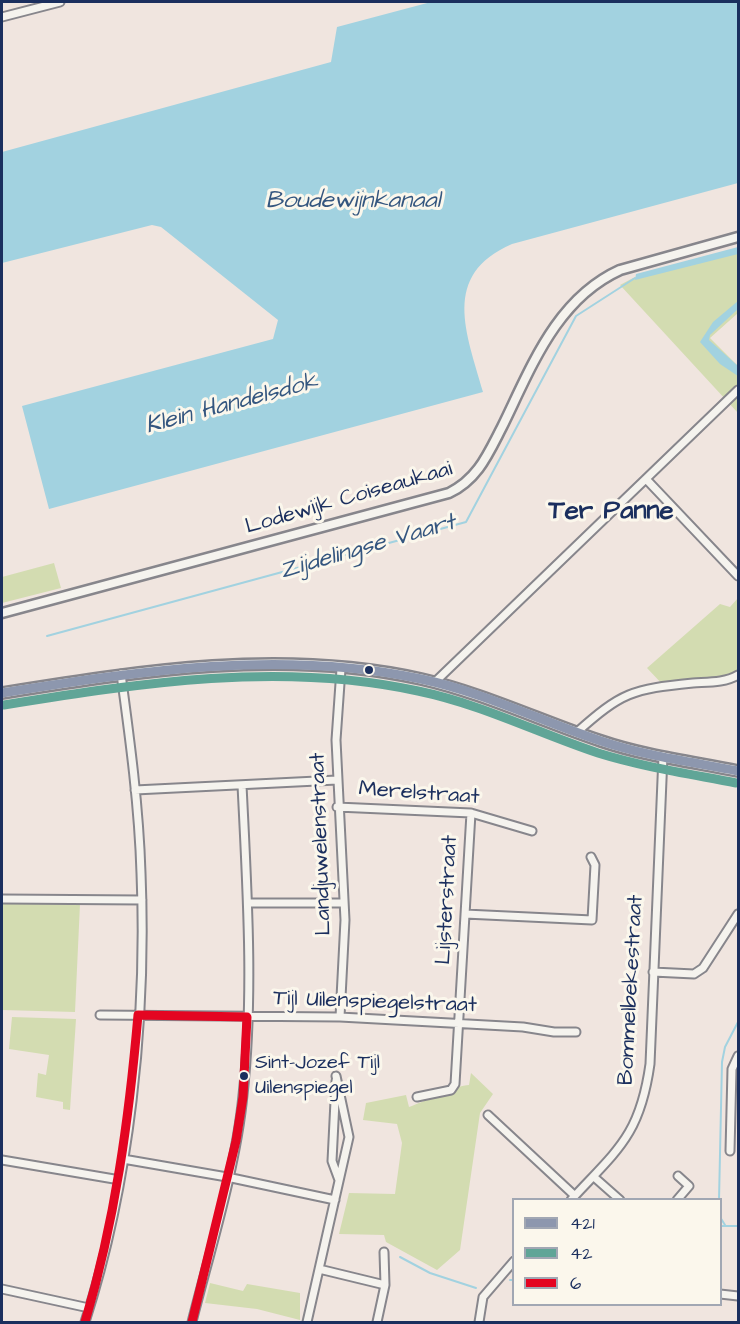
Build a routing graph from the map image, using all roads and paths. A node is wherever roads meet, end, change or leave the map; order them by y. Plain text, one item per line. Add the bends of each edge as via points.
1 (60, 2) edge
2 (2, 17) edge
3 (738, 237) edge
4 (738, 390) edge
5 (646, 479) junction
6 (738, 576) edge
7 (2, 613) edge
8 (341, 669) junction
9 (121, 674) junction
10 (738, 675) edge
11 (435, 682) junction
12 (2, 693) edge
13 (576, 733) junction
14 (663, 756) junction
15 (738, 771) edge
16 (337, 780) junction
17 (242, 785) junction
18 (135, 790) junction
19 (338, 807) junction
20 (471, 813) junction
21 (532, 831) dead end
22 (591, 857) dead end
23 (2, 899) edge
24 (142, 900) junction
25 (248, 903) junction
26 (343, 903) junction
27 (465, 914) junction
28 (738, 914) edge
29 (652, 972) junction
30 (100, 1015) dead end
31 (138, 1015) junction
32 (247, 1017) junction
33 (340, 1017) junction
34 (460, 1024) junction
35 (576, 1032) dead end
36 (738, 1056) edge
37 (417, 1097) dead end
38 (488, 1115) dead end
39 (733, 1146) edge
40 (123, 1159) junction
41 (2, 1160) edge
42 (678, 1176) dead end
43 (228, 1177) junction
44 (594, 1177) junction
45 (120, 1180) junction
46 (339, 1181) junction
47 (573, 1197) edge
48 (618, 1198) edge
49 (679, 1198) edge
50 (335, 1200) junction
51 (384, 1252) dead end
52 (512, 1262) edge
53 (319, 1269) junction
54 (385, 1285) junction
55 (2, 1288) edge
56 (722, 1294) edge
57 (738, 1296) edge
58 (89, 1308) junction
59 (85, 1323) edge
60 (192, 1323) edge
61 (307, 1323) edge
62 (377, 1323) edge
63 (479, 1323) edge

1 - 2 street
3 - 7 street, Lodewijk Coiseaukaai via 620,270 578,297 542,348 479,470 461,487
4 - 5 street
5 - 6 street
5 - 11 street
8 - 9 main road via 233,664
8 - 11 main road
8 - 16 street, Landjuwelenstraat
9 - 12 main road
9 - 18 street
10 - 13 street via 631,693 606,706
11 - 13 main road
13 - 14 main road
14 - 15 main road
14 - 29 street, Bommelbekestraat
16 - 17 street
16 - 19 street, Landjuwelenstraat
17 - 18 street
17 - 25 street
18 - 24 street
19 - 20 street, Merelstraat
19 - 26 street, Landjuwelenstraat
20 - 21 street, Merelstraat
20 - 27 street, Lijsterstraat
22 - 27 street via 595,866 592,920
23 - 24 street
24 - 31 street
25 - 26 street
25 - 32 street
26 - 33 street, Landjuwelenstraat
27 - 34 street, Lijsterstraat
28 - 29 street via 703,968 694,974
29 - 44 street, Bommelbekestraat via 650,1064 642,1102 624,1143
30 - 31 street, Tijl Uilenspiegelstraat
31 - 32 street, Tijl Uilenspiegelstraat
31 - 40 street
32 - 33 street, Tijl Uilenspiegelstraat
32 - 43 street via 243,1097
33 - 34 street, Tijl Uilenspiegelstraat
34 - 35 street, Tijl Uilenspiegelstraat
34 - 37 street, Lijsterstraat via 455,1084 451,1090
36 - 39 street via 732,1069
38 - 47 street
40 - 43 street
40 - 45 street
41 - 45 street
42 - 49 street via 689,1186
43 - 50 street
43 - 60 street
44 - 47 street, Bommelbekestraat
44 - 48 street
45 - 58 street
46 - 46 street via 332,1161 336,1076 350,1137
46 - 50 street
50 - 53 street
51 - 54 street
52 - 63 street via 483,1297
53 - 54 street
53 - 61 street
54 - 62 street
55 - 58 street
56 - 57 street
58 - 59 street

